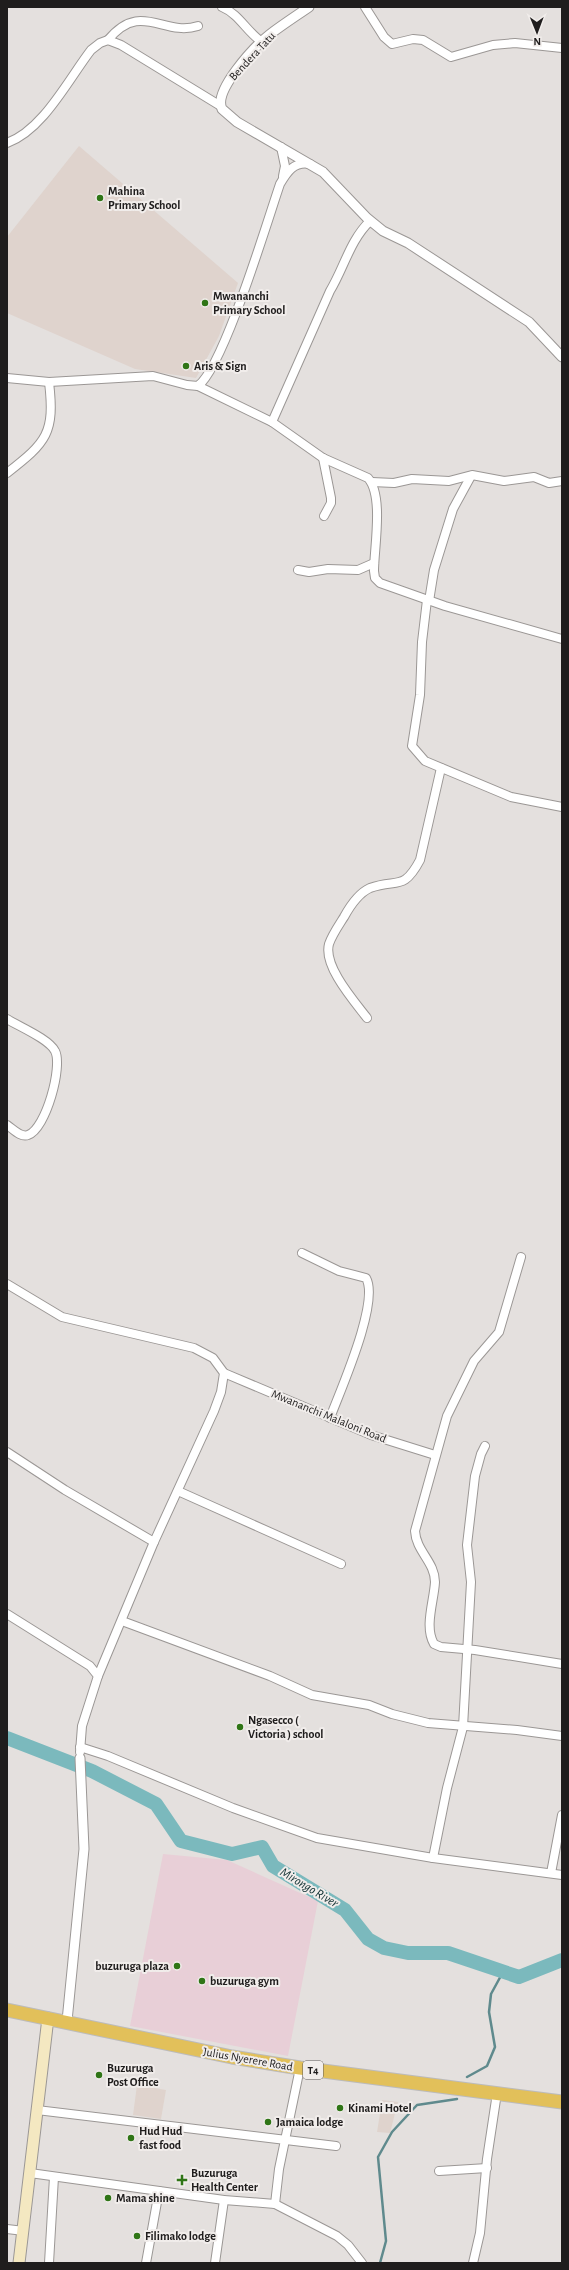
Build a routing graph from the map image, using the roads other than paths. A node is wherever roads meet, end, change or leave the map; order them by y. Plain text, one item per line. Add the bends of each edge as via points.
1 (222, 7) edge
2 (309, 7) edge
3 (365, 7) edge
4 (198, 26) dead end
5 (108, 40) junction
6 (262, 42) junction
7 (562, 48) edge
8 (219, 105) junction
9 (7, 143) edge
10 (281, 147) junction
11 (312, 164) junction
12 (280, 184) junction
13 (370, 221) junction
14 (561, 354) edge
15 (7, 378) edge
16 (49, 382) junction
17 (198, 386) junction
18 (272, 422) junction
19 (323, 458) junction
20 (7, 473) edge
21 (471, 476) junction
22 (562, 481) edge
23 (372, 482) junction
24 (324, 516) dead end
25 (374, 563) junction
26 (298, 570) dead end
27 (428, 601) junction
28 (562, 640) edge
29 (441, 768) junction
30 (562, 807) edge
31 (367, 1018) dead end
32 (7, 1019) edge
33 (7, 1125) edge
34 (302, 1253) dead end
35 (521, 1257) dead end
36 (7, 1284) edge
37 (224, 1373) junction
38 (330, 1418) junction
39 (485, 1446) dead end
40 (7, 1452) edge
41 (435, 1455) junction
42 (178, 1490) junction
43 (154, 1542) junction
44 (341, 1564) dead end
45 (7, 1614) edge
46 (122, 1621) junction
47 (468, 1649) junction
48 (562, 1664) edge
49 (98, 1676) junction
50 (463, 1727) junction
51 (562, 1736) edge
52 (80, 1747) junction
53 (80, 1758) joint
54 (562, 1814) edge
55 (433, 1858) junction
56 (551, 1873) junction
57 (562, 1874) edge
58 (7, 2010) edge
59 (48, 2018) junction
60 (67, 2021) junction
61 (300, 2068) junction
62 (497, 2093) junction
63 (562, 2102) edge
64 (37, 2110) junction
65 (284, 2141) junction
66 (336, 2146) dead end
67 (487, 2168) junction
68 (439, 2171) dead end
69 (30, 2173) junction
70 (54, 2177) junction
71 (160, 2191) junction
72 (224, 2200) junction
73 (275, 2204) junction
74 (7, 2229) edge
75 (24, 2231) junction
76 (19, 2263) edge
77 (49, 2263) edge
78 (146, 2263) edge
79 (215, 2263) edge
80 (362, 2263) edge
81 (473, 2263) edge

1 - 6 street via 235,14 246,29
2 - 6 street, Bendera Tatu
3 - 7 street via 384,37 392,44 413,39 423,40 451,57 493,45 515,42
4 - 5 street via 190,29 179,27 148,12 127,17 114,29
5 - 8 street via 121,45
5 - 9 street via 91,50 36,123 24,134
6 - 8 street, Bendera Tatu via 228,80
8 - 10 street via 237,122
10 - 11 street
10 - 12 street via 285,166
11 - 12 street via 298,164 292,167
11 - 13 street via 323,172
12 - 17 street via 226,340
13 - 14 street via 383,232 408,243 529,322
13 - 18 street via 345,256 341,273 330,290
15 - 16 street
16 - 17 street via 153,376 187,386
16 - 20 street via 52,410 49,430 36,448
17 - 18 street
18 - 19 street
19 - 23 street
19 - 24 street via 332,498
21 - 22 street via 504,481 534,477 549,483
21 - 23 street via 449,481 412,479 394,483
21 - 27 street via 453,509 434,570
23 - 25 street via 377,511
25 - 26 street via 358,570
25 - 27 street via 375,578 380,583
27 - 28 street
27 - 29 street via 422,642 420,695 412,746 425,761
29 - 30 street via 510,797
29 - 31 street via 420,860 415,869 404,880 369,888 362,894 350,905 329,944 329,953 338,978
32 - 33 street via 49,1044 57,1057 51,1097 36,1130 23,1136
34 - 38 street via 339,1271 366,1278 370,1289 357,1347
35 - 41 street via 499,1332 474,1361 447,1416
36 - 37 street via 62,1317 194,1348 213,1358
37 - 38 street, Mwananchi Malaloni Road
37 - 42 street via 214,1411
38 - 41 street, Mwananchi Malaloni Road via 371,1435
39 - 47 street via 475,1476 467,1545 471,1582
40 - 43 street via 65,1490
41 - 47 street via 415,1530 419,1549 434,1573 430,1632 434,1644
42 - 43 street
42 - 44 street
43 - 46 street
45 - 49 street via 90,1666
46 - 49 street
46 - 50 street via 270,1676 312,1695 369,1705 418,1721
47 - 48 street
47 - 50 street
49 - 52 street via 82,1726
50 - 51 street
50 - 55 street
52 - 53 street
52 - 55 street via 317,1838
53 - 60 street via 84,1849
54 - 56 street
55 - 56 street
56 - 57 street
58 - 59 highway, Julius Nyerere Road / T4
59 - 60 highway, Julius Nyerere Road / T4
59 - 64 main road
60 - 61 highway, Julius Nyerere Road / T4 via 232,2057
61 - 62 highway, Julius Nyerere Road / T4
61 - 65 street
62 - 63 highway, Julius Nyerere Road / T4
62 - 67 street
64 - 65 street
64 - 69 main road
65 - 66 street
65 - 73 street
67 - 68 street
67 - 81 street via 480,2233
69 - 70 street
69 - 75 main road
70 - 71 street
70 - 77 street
71 - 72 street
71 - 78 street
72 - 73 street
72 - 79 street
73 - 80 street via 337,2236
74 - 75 street
75 - 76 main road

